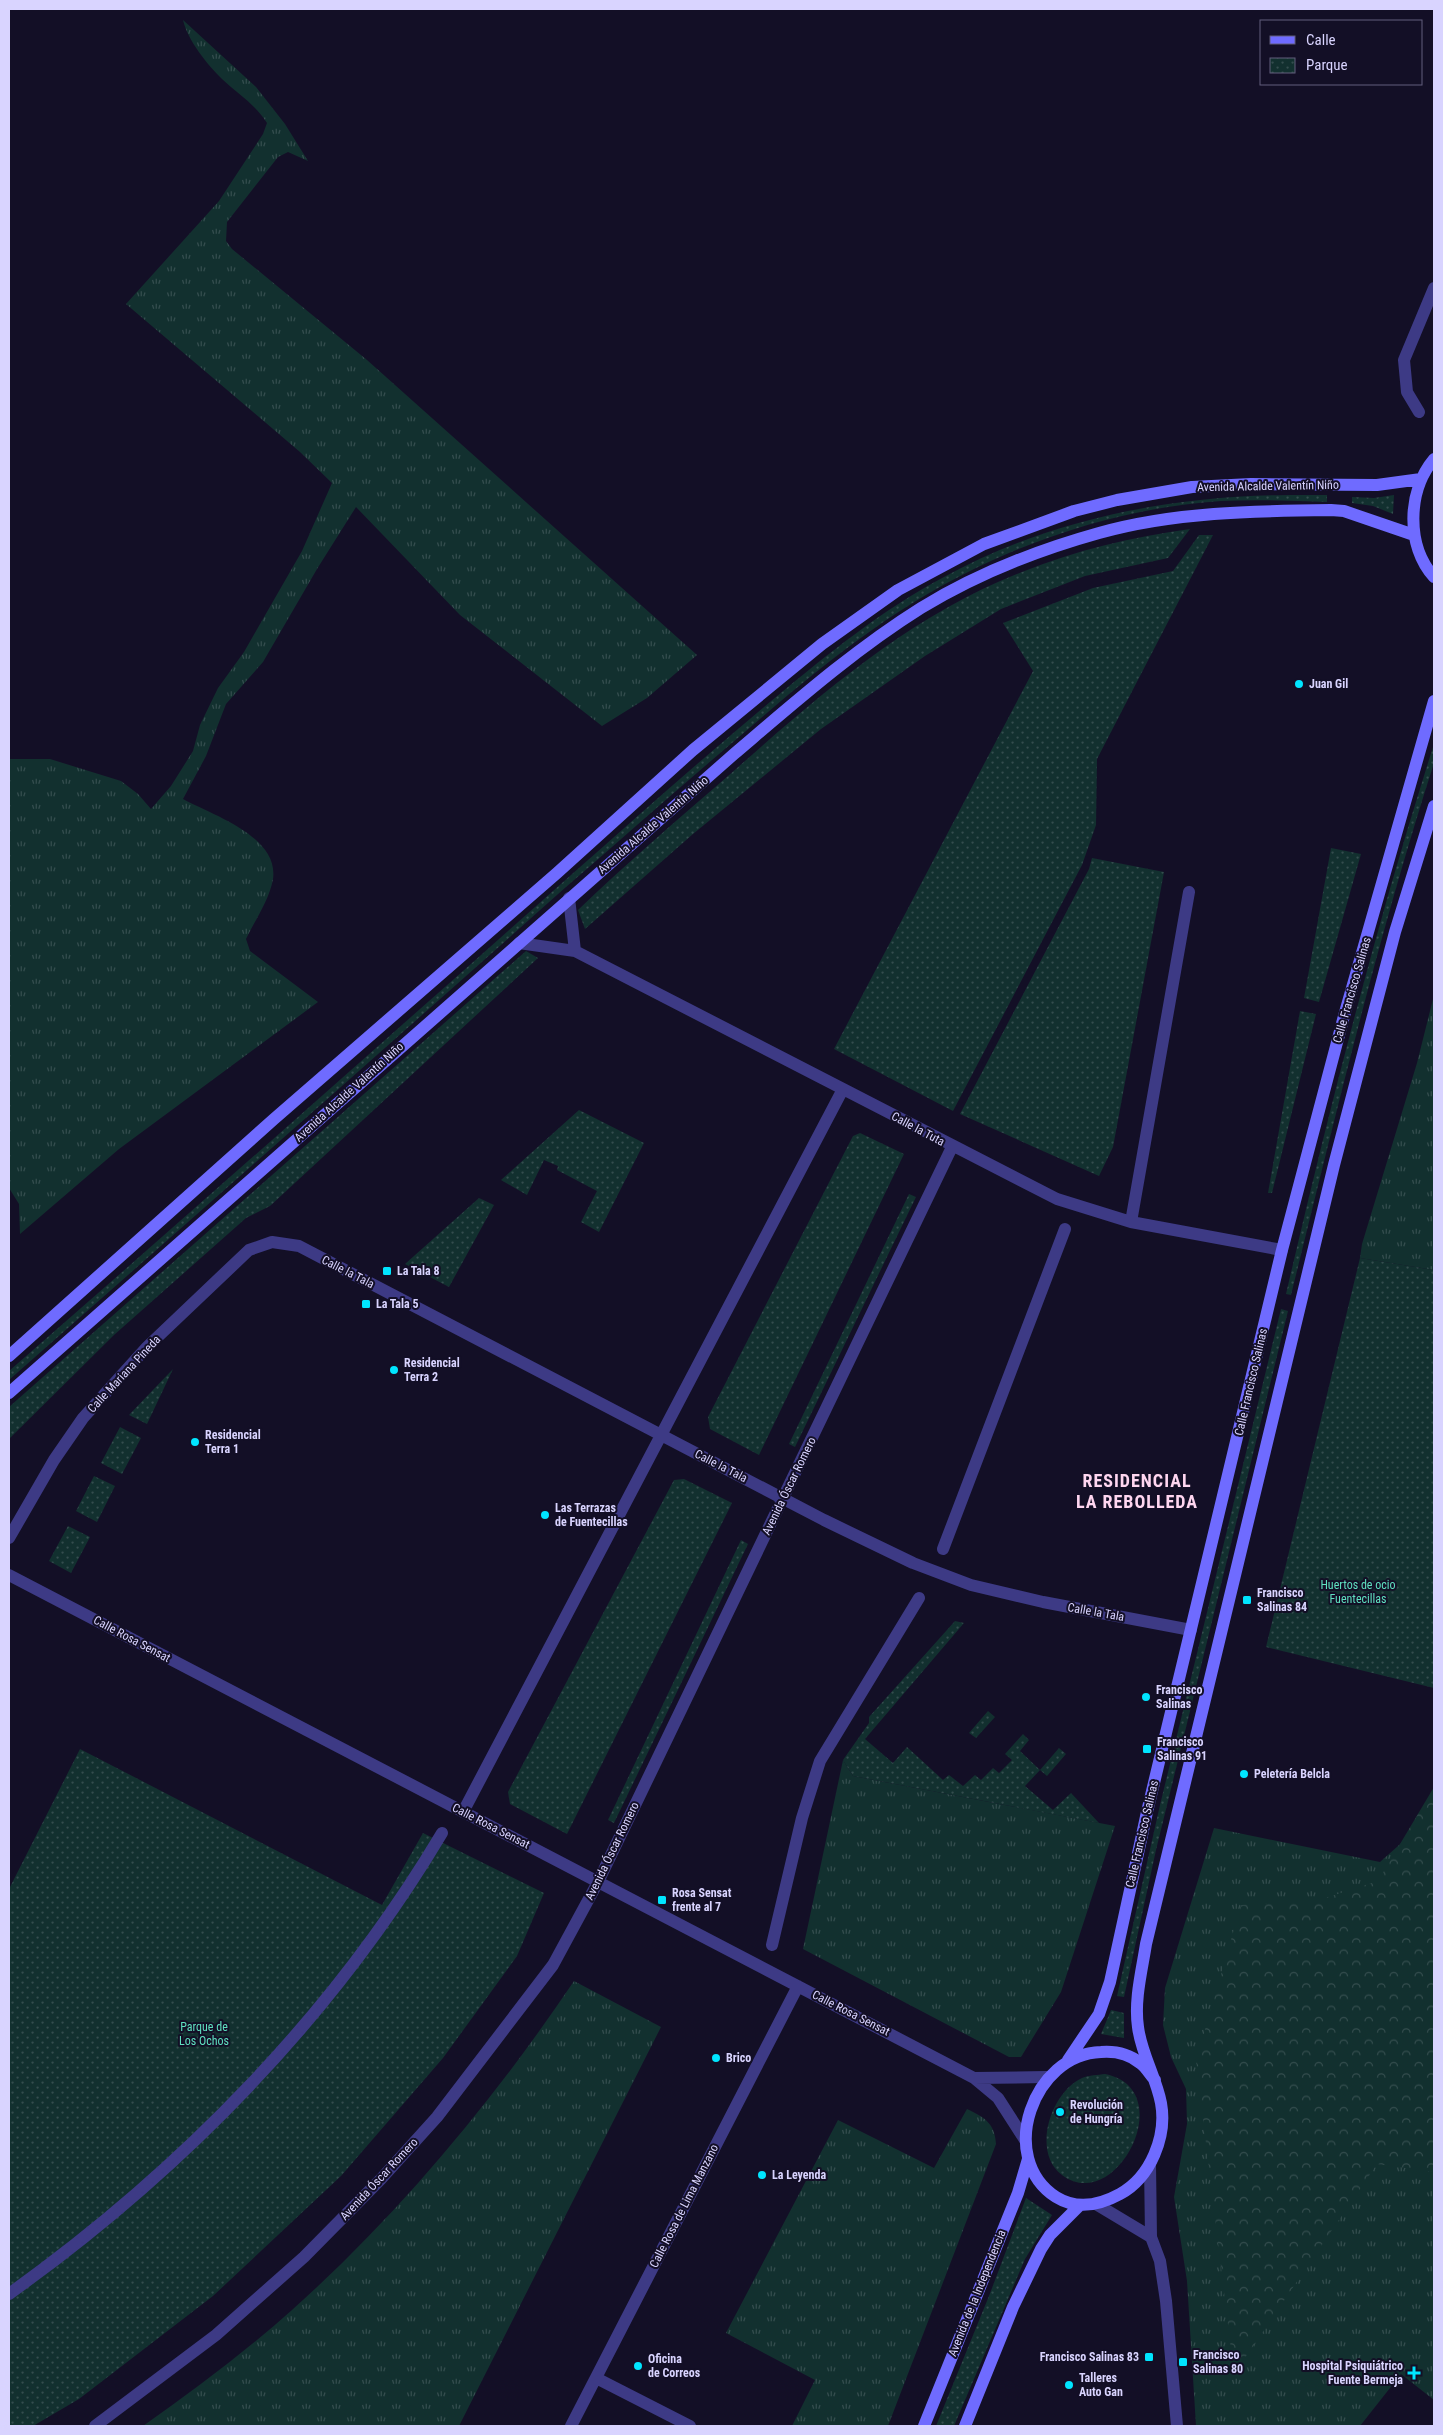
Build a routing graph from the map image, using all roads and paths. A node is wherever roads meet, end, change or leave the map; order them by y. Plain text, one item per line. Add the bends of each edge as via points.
1 (1434, 288) edge
2 (1419, 412) dead end
3 (1434, 459) edge
4 (1422, 479) junction
5 (1414, 535) junction
6 (1434, 577) edge
7 (1434, 701) edge
8 (1434, 806) edge
9 (1189, 892) dead end
10 (569, 898) junction
11 (519, 942) junction
12 (575, 951) junction
13 (842, 1089) junction
14 (952, 1146) junction
15 (1131, 1222) junction
16 (1065, 1229) dead end
17 (272, 1242) joint
18 (1282, 1250) junction
19 (9, 1356) edge
20 (9, 1393) edge
21 (661, 1435) junction
22 (783, 1498) junction
23 (9, 1538) edge
24 (943, 1549) dead end
25 (9, 1575) edge
26 (919, 1598) dead end
27 (1191, 1630) junction
28 (463, 1812) junction
29 (442, 1833) dead end
30 (598, 1882) junction
31 (772, 1945) dead end
32 (798, 1986) junction
33 (1068, 2060) junction
34 (1047, 2077) junction
35 (974, 2078) junction
36 (1155, 2080) junction
37 (1025, 2140) junction
38 (1028, 2159) junction
39 (1150, 2164) junction
40 (1096, 2204) junction
41 (1080, 2205) junction
42 (1151, 2237) junction
43 (9, 2294) edge
44 (596, 2378) junction
45 (95, 2426) edge
46 (571, 2426) edge
47 (690, 2426) edge
48 (924, 2426) edge
49 (965, 2426) edge
50 (1177, 2426) edge

1 - 2 street via 1404,360 1407,392
3 - 4 main road
4 - 5 main road via 1414,506
4 - 19 main road, Avenida Alcalde Valentín Niño via 1377,485 1192,487 1117,500 1074,511 984,544 898,590 822,644 693,750
5 - 6 main road via 1420,555
5 - 10 main road, Avenida Alcalde Valentín Niño via 1344,512 1227,512 1099,533 1009,565 922,608 862,648 805,693
7 - 18 main road, Calle Francisco Salinas via 1344,1016
8 - 36 main road, Calle Francisco Salinas via 1395,932 1334,1165 1146,1944 1138,2026
9 - 15 street
10 - 11 main road, Avenida Alcalde Valentín Niño
10 - 12 street
11 - 12 street, Calle la Tuta
11 - 20 main road, Avenida Alcalde Valentín Niño
12 - 13 street, Calle la Tuta
13 - 14 street, Calle la Tuta
13 - 21 street
14 - 15 street, Calle la Tuta via 1057,1199
14 - 22 street, Avenida Óscar Romero
15 - 18 street, Calle la Tuta
16 - 24 street
17 - 21 street, Calle la Tala via 299,1246
17 - 23 street, Calle Mariana Pineda via 249,1250 147,1347 98,1400 59,1453
18 - 27 main road, Calle Francisco Salinas
21 - 22 street, Calle la Tala
21 - 28 street
22 - 27 street, Calle la Tala via 913,1563 971,1585
22 - 30 street, Avenida Óscar Romero
25 - 28 street, Calle Rosa Sensat
26 - 31 street via 820,1760 802,1818
27 - 33 main road, Calle Francisco Salinas via 1107,1991 1099,2014
28 - 30 street, Calle Rosa Sensat
29 - 43 street via 404,1895 370,1941 256,2080 188,2148 118,2210
30 - 32 street, Calle Rosa Sensat
30 - 45 street, Avenida Óscar Romero via 553,1965 437,2117 381,2179 304,2257 216,2335
32 - 35 street, Calle Rosa Sensat
32 - 44 street, Calle Rosa de Lima Manzano
33 - 34 main road
33 - 36 main road via 1091,2052 1116,2052 1140,2063
34 - 35 street, Calle Rosa Sensat
34 - 37 main road via 1027,2122
35 - 37 street, Calle Rosa Sensat via 998,2098
36 - 39 main road via 1162,2128
37 - 38 main road
38 - 41 main road via 1045,2190
38 - 48 main road, Avenida de la Independencia via 1018,2193
39 - 40 main road via 1141,2177 1122,2193
39 - 42 street
40 - 41 main road
40 - 42 street
41 - 49 main road via 1050,2235 1041,2250 1013,2307
42 - 50 street via 1160,2261 1166,2301
44 - 46 street, Calle Rosa de Lima Manzano
44 - 47 street

